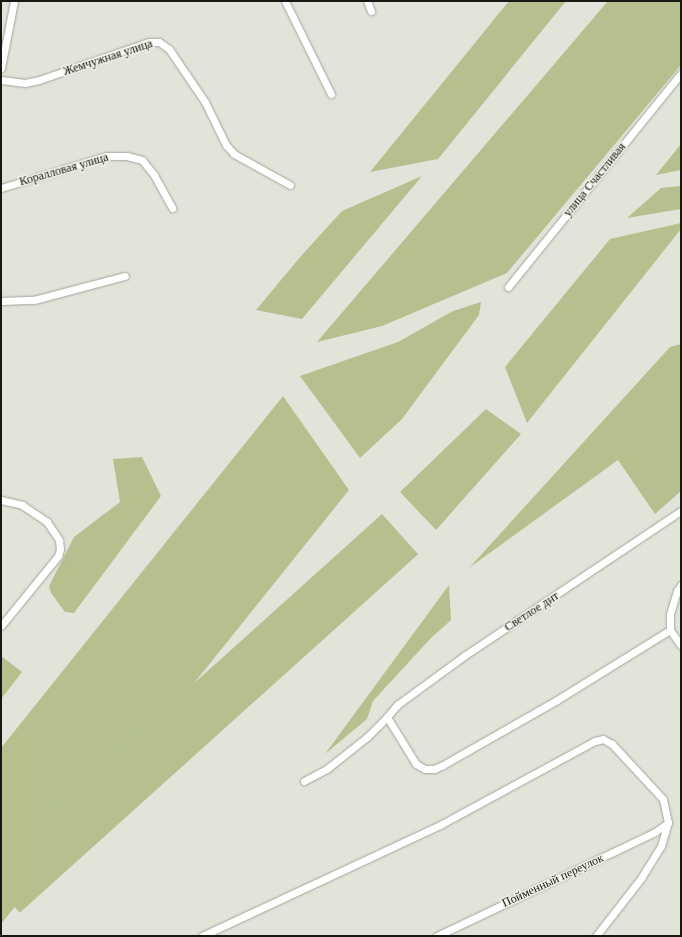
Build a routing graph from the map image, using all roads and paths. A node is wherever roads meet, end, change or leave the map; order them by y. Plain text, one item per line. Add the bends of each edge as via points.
1 (14, 1) edge
2 (285, 1) edge
3 (367, 1) edge
4 (371, 11) dead end
5 (1, 68) edge
6 (681, 72) edge
7 (1, 80) edge
8 (331, 94) dead end
9 (290, 186) dead end
10 (1, 188) edge
11 (172, 208) dead end
12 (124, 276) dead end
13 (508, 287) dead end
14 (1, 301) edge
15 (1, 500) edge
16 (681, 511) edge
17 (681, 585) edge
18 (1, 626) edge
19 (670, 630) junction
20 (681, 646) edge
21 (387, 717) junction
22 (304, 781) dead end
23 (668, 822) junction
24 (202, 936) edge
25 (437, 936) edge
26 (596, 936) edge

1 - 5 street
2 - 8 street
3 - 4 street
6 - 13 street, улица Счастливая
7 - 9 street, Жемчужная улица via 25,83 39,80 149,42 159,42 169,49 206,102 226,145 234,154
10 - 11 street, Коралловая улица via 107,156 127,156 142,160 154,175
12 - 14 street via 34,300
15 - 18 street via 22,505 47,522 59,540 60,549 58,556
16 - 21 street, Светлое днт via 464,656 397,705
17 - 19 street via 670,614
19 - 20 street
19 - 21 street via 557,700 434,769 425,769 416,764
21 - 22 street, Светлое днт via 367,737 328,768
23 - 24 street via 664,799 612,744 603,739 440,825
23 - 25 street, Пойменный переулок via 656,832
23 - 26 street via 661,846 642,877

